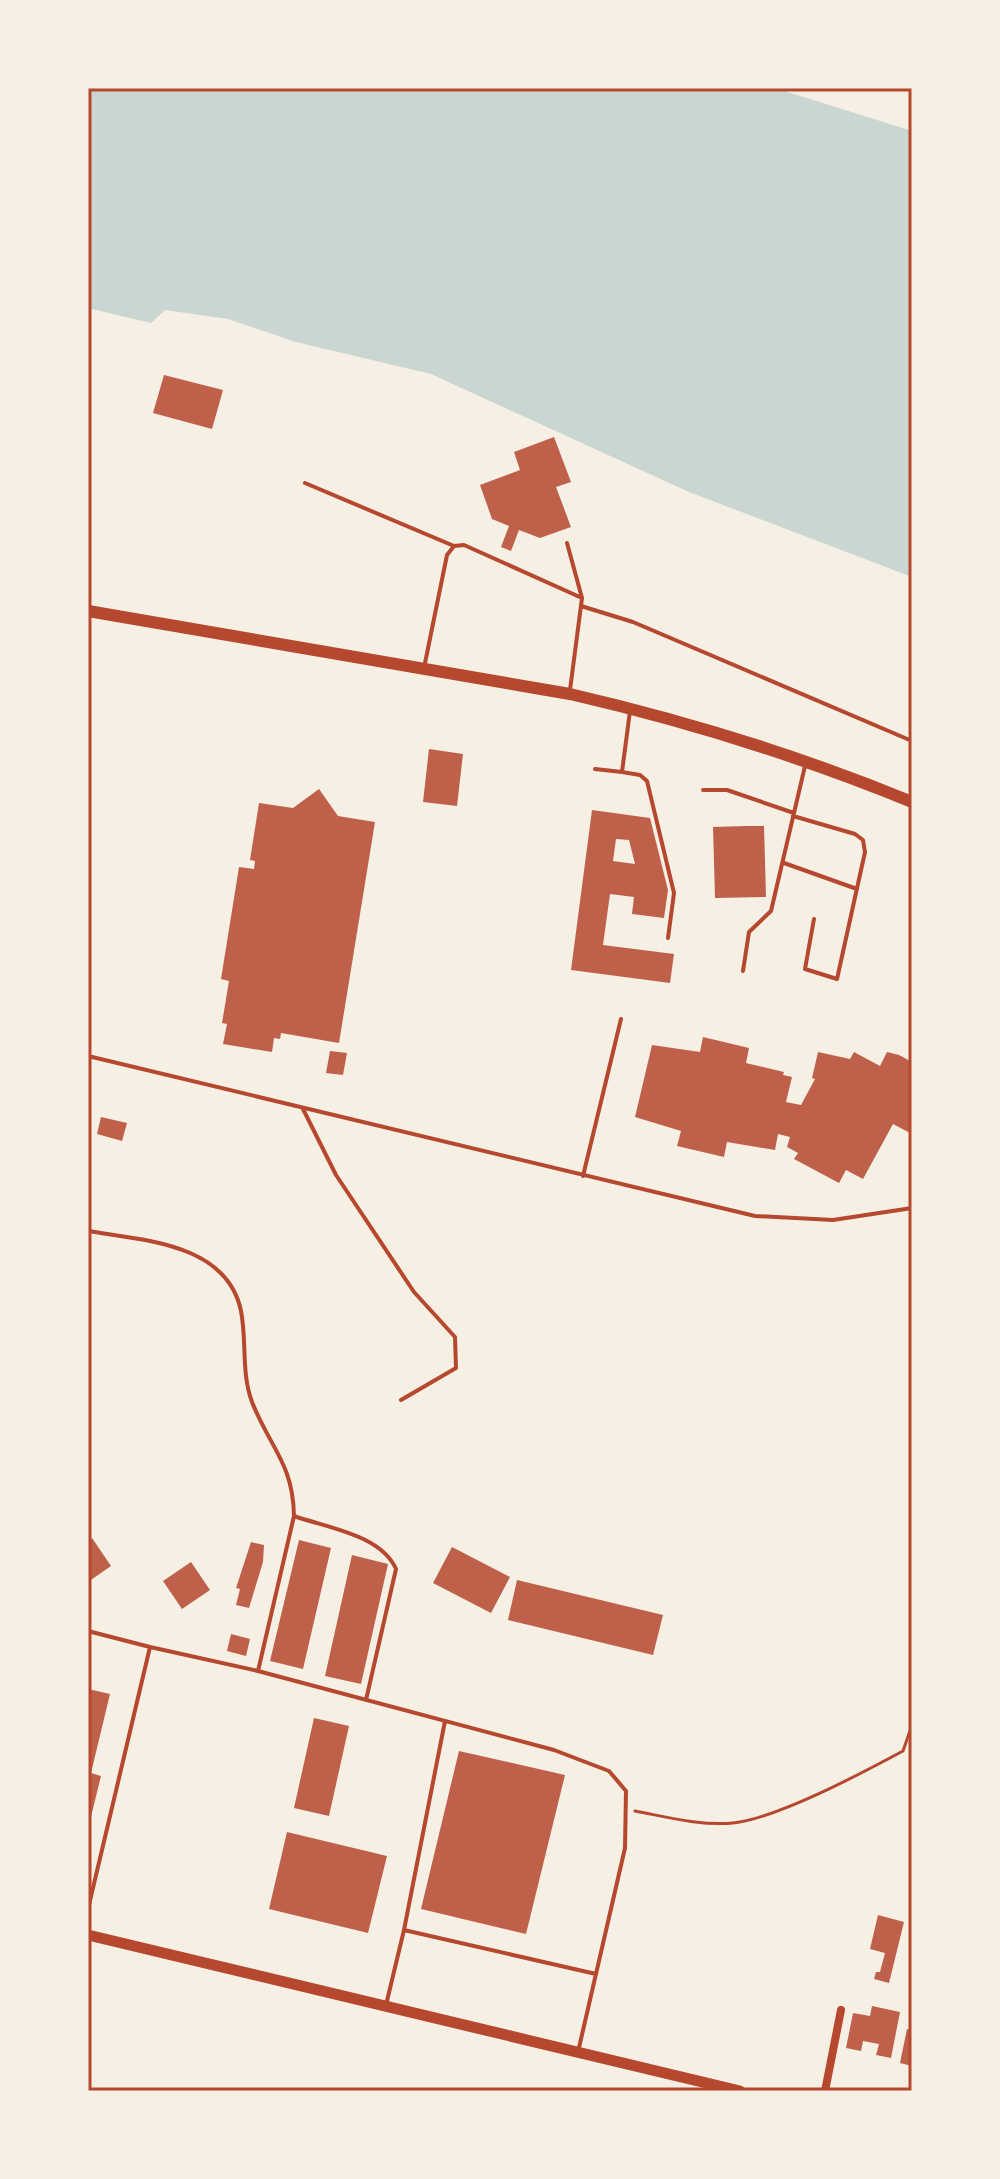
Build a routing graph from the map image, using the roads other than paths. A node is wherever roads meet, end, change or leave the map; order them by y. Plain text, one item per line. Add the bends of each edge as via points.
1 (305, 483) dead end
2 (567, 543) dead end
3 (454, 546) junction
4 (582, 598) junction
5 (581, 606) junction
6 (88, 611) edge
7 (424, 669) junction
8 (570, 694) junction
9 (631, 708) junction
10 (912, 741) edge
11 (806, 760) junction
12 (595, 769) dead end
13 (622, 772) junction
14 (703, 790) dead end
15 (912, 802) edge
16 (794, 814) junction
17 (784, 863) junction
18 (858, 889) junction
19 (814, 919) dead end
20 (668, 938) dead end
21 (743, 971) dead end
22 (621, 1019) dead end
23 (88, 1056) edge
24 (303, 1109) junction
25 (583, 1176) junction
26 (912, 1208) edge
27 (88, 1231) edge
28 (401, 1400) dead end
29 (294, 1516) junction
30 (88, 1631) edge
31 (150, 1647) junction
32 (258, 1671) junction
33 (366, 1700) junction
34 (445, 1721) junction
35 (88, 1909) edge
36 (404, 1930) junction
37 (88, 1935) edge
38 (596, 1974) junction
39 (386, 2006) junction
40 (841, 2010) dead end
41 (578, 2052) junction
42 (740, 2091) edge
43 (825, 2091) edge

1 - 3 lane
2 - 4 lane
3 - 4 lane via 464,545
3 - 7 lane via 447,555
4 - 5 lane
5 - 8 lane
5 - 10 lane via 633,622
6 - 7 main road
7 - 8 main road
8 - 9 main road
9 - 11 main road
9 - 13 lane
11 - 15 main road
11 - 16 lane
12 - 13 lane
13 - 20 lane via 647,781 674,893
14 - 16 lane via 727,790
16 - 17 lane
16 - 18 lane via 863,840
17 - 18 lane
17 - 21 lane via 771,911 749,932
18 - 19 lane via 837,979 805,969
22 - 25 lane
23 - 24 lane
24 - 25 lane
24 - 28 lane via 345,1188 414,1292 455,1337 456,1368
25 - 26 lane via 755,1216 833,1220
27 - 29 lane via 178,1247 204,1259 235,1292 251,1399 289,1473
29 - 32 lane
29 - 33 lane via 375,1545 389,1554 396,1569
30 - 31 lane
31 - 32 lane
31 - 35 lane
32 - 33 lane
33 - 34 lane
34 - 36 lane
34 - 38 lane via 554,1750 609,1771 626,1791 625,1848
36 - 38 lane
36 - 39 lane
37 - 39 street
38 - 41 lane
39 - 41 street
40 - 43 street
41 - 42 street

